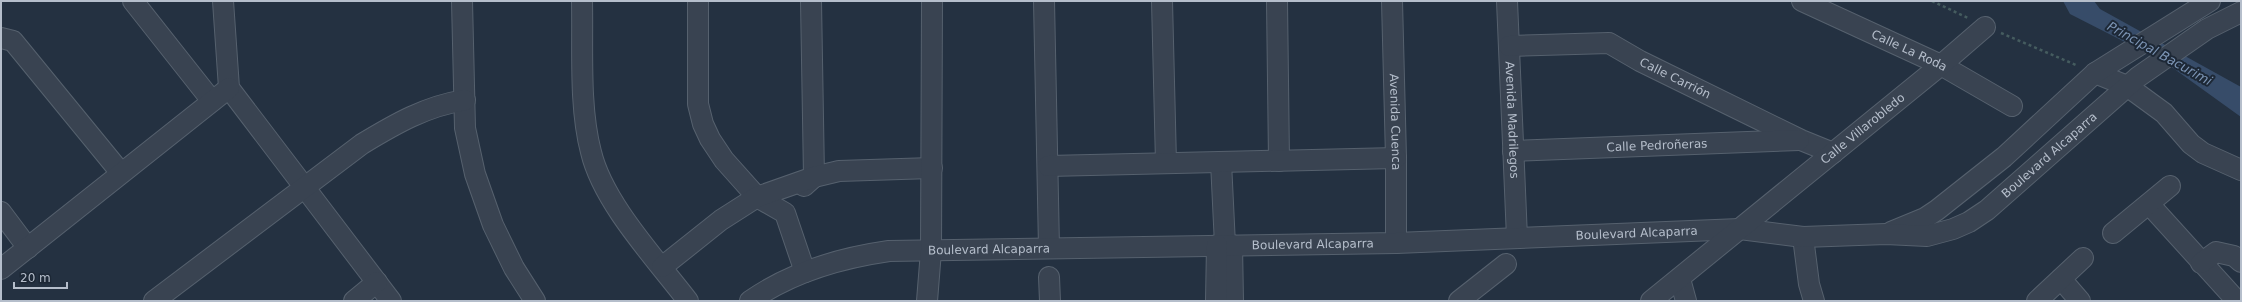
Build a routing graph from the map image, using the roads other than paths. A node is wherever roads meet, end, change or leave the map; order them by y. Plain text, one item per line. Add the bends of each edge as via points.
1 (133, 1) edge
2 (223, 1) edge
3 (462, 1) edge
4 (582, 1) edge
5 (698, 1) edge
6 (811, 1) edge
7 (932, 1) edge
8 (1044, 1) edge
9 (1162, 1) edge
10 (1276, 1) edge
11 (1392, 1) edge
12 (1507, 1) edge
13 (1802, 1) edge
14 (2210, 1) edge
15 (2241, 12) edge
16 (1985, 27) road end
17 (1, 38) edge
18 (1509, 46) junction
19 (1941, 65) junction
20 (2103, 68) junction
21 (2132, 82) junction
22 (229, 88) junction
23 (465, 100) junction
24 (212, 101) junction
25 (2012, 106) dead end
26 (1801, 140) junction
27 (1513, 151) junction
28 (1833, 153) junction
29 (1396, 158) junction
30 (1279, 161) junction
31 (1221, 162) junction
32 (1166, 163) junction
33 (1048, 166) junction
34 (932, 168) junction
35 (2241, 170) edge
36 (122, 173) junction
37 (814, 177) junction
38 (2170, 186) dead end
39 (304, 187) junction
40 (757, 197) junction
41 (2149, 204) junction
42 (1, 212) edge
43 (785, 213) junction
44 (1740, 229) junction
45 (2113, 233) dead end
46 (1886, 234) junction
47 (1803, 237) junction
48 (1517, 238) junction
49 (1396, 243) junction
50 (1224, 245) junction
51 (28, 248) junction
52 (1049, 248) junction
53 (931, 251) junction
54 (2083, 258) dead end
55 (2241, 262) edge
56 (2201, 263) junction
57 (1506, 264) dead end
58 (662, 267) junction
59 (1, 269) edge
60 (805, 272) junction
61 (1049, 277) dead end
62 (1680, 278) junction
63 (2061, 279) junction
64 (377, 282) junction
65 (154, 301) edge
66 (354, 301) edge
67 (391, 301) edge
68 (535, 301) edge
69 (688, 301) edge
70 (750, 301) edge
71 (927, 301) edge
72 (1050, 301) edge
73 (1216, 301) edge
74 (1233, 301) edge
75 (1459, 301) edge
76 (1651, 301) edge
77 (1686, 301) edge
78 (1814, 301) edge
79 (2038, 301) edge
80 (2080, 301) edge
81 (2236, 301) edge

1 - 24 street
2 - 22 street
3 - 23 street
4 - 58 street via 585,127 591,154 614,205
5 - 40 street via 698,104 703,124 724,160
6 - 37 street
7 - 34 street
8 - 33 street
9 - 32 street
10 - 30 street
11 - 29 street, Avenida Cuenca
12 - 18 street, Avenida Madrilegos
13 - 19 street, Calle La Roda
14 - 20 street, Boulevard Alcaparra
15 - 21 street, Boulevard Alcaparra via 2218,22
16 - 19 street, Calle Villarobledo
17 - 36 street via 13,41
18 - 26 street, Calle Carrión via 1609,43 1640,61
18 - 27 street, Avenida Madrilegos
19 - 25 street, Calle La Roda
19 - 28 street, Calle Villarobledo
20 - 21 street
20 - 46 street, Boulevard Alcaparra via 2004,157 1937,210 1925,218
21 - 35 street via 2191,144 2203,153
21 - 46 street, Boulevard Alcaparra via 1987,210 1969,222 1927,236
22 - 24 street
22 - 39 street
23 - 39 street via 444,103 396,123 362,144
23 - 68 street via 465,128 475,174 493,225 514,268
24 - 36 street
26 - 27 street, Calle Pedroñeras
26 - 28 street, Calle Carrión
27 - 48 street, Avenida Madrilegos
28 - 44 street, Calle Villarobledo
29 - 30 street
29 - 49 street, Avenida Cuenca
30 - 31 street
31 - 32 street
31 - 50 street
32 - 33 street
33 - 52 street
34 - 37 street via 840,171
34 - 53 street
36 - 51 street
37 - 40 street
37 - 43 street via 792,197
38 - 41 street
39 - 64 street
39 - 65 street
40 - 43 street
40 - 58 street via 721,220
41 - 45 street
41 - 56 street
42 - 51 street
43 - 60 street
44 - 47 street, Boulevard Alcaparra
44 - 48 street, Boulevard Alcaparra
44 - 62 street, Calle Villarobledo
46 - 47 street, Boulevard Alcaparra
47 - 78 street via 1809,284
48 - 49 street, Boulevard Alcaparra
49 - 50 street, Boulevard Alcaparra
50 - 52 street, Boulevard Alcaparra
50 - 73 street
50 - 74 street
51 - 59 street
52 - 53 street, Boulevard Alcaparra
53 - 60 street, Boulevard Alcaparra via 889,251 858,255
53 - 71 street
54 - 63 street
55 - 56 street via 2234,256 2216,252
56 - 81 street
57 - 75 street
58 - 69 street
60 - 70 street, Boulevard Alcaparra
61 - 72 street
62 - 76 street, Calle Villarobledo
62 - 77 street
63 - 79 street
63 - 80 street
64 - 66 street
64 - 67 street

